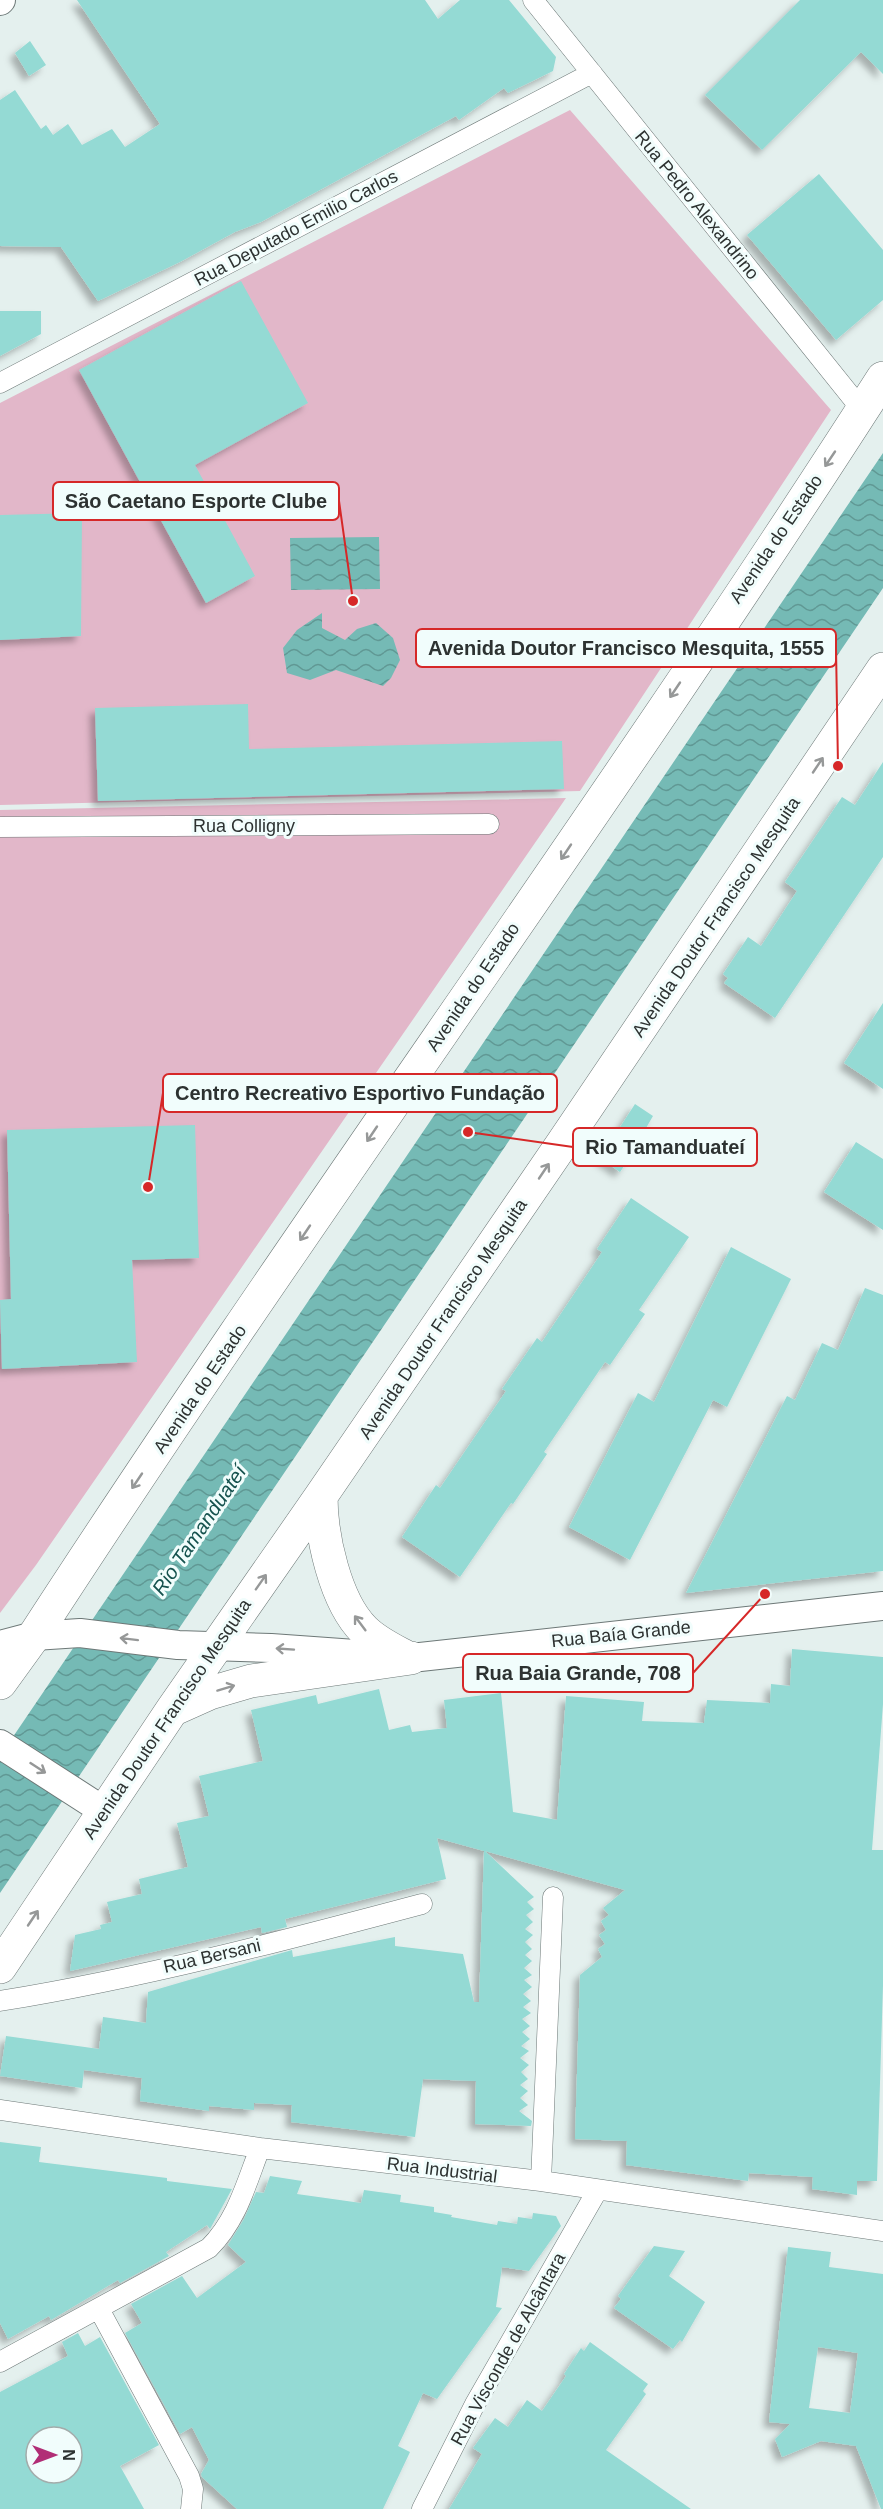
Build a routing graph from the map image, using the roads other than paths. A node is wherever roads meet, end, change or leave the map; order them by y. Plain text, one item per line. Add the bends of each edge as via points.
1 (538, 2) edge
2 (592, 73) junction
3 (883, 378) edge
4 (0, 383) edge
5 (862, 410) junction
6 (883, 669) edge
7 (489, 824) dead end
8 (0, 827) edge
9 (321, 1496) junction
10 (883, 1606) edge
11 (34, 1636) junction
12 (0, 1645) edge
13 (216, 1647) junction
14 (409, 1658) junction
15 (0, 1683) edge
16 (172, 1710) junction
17 (1, 1745) edge
18 (104, 1811) junction
19 (553, 1898) dead end
20 (422, 1904) dead end
21 (0, 1966) edge
22 (0, 2001) edge
23 (0, 2110) edge
24 (260, 2148) junction
25 (541, 2181) junction
26 (597, 2191) junction
27 (883, 2231) edge
28 (99, 2309) junction
29 (0, 2362) edge
30 (191, 2509) edge
31 (422, 2509) edge

1 - 2 street, Rua Pedro Alexandrino
2 - 4 street, Rua Deputado Emilio Carlos
2 - 5 street, Rua Pedro Alexandrino
3 - 5 highway, Avenida do Estado
5 -> 11 highway, Avenida do Estado
9 -> 6 highway, Avenida Doutor Francisco Mesquita
7 - 8 street, Rua Colligny
13 -> 9 highway, Avenida Doutor Francisco Mesquita
14 -> 9 highway via 379,1643 362,1628 338,1588 324,1535
10 - 14 main road, Rua Baía Grande
11 - 12 main road, Rua Baía Grande
13 -> 11 main road, Rua Baía Grande via 80,1633
11 - 15 highway, Avenida do Estado
14 -> 13 main road, Rua Baía Grande
13 - 16 highway, Avenida Doutor Francisco Mesquita
16 -> 14 highway via 251,1681
16 - 18 highway, Avenida Doutor Francisco Mesquita
17 -> 18 main road
21 -> 18 highway, Avenida Doutor Francisco Mesquita
19 - 25 street
20 - 22 street, Rua Bersani via 296,1937
23 - 24 street, Rua Industrial
24 - 25 street, Rua Industrial
24 - 28 street via 237,2210 224,2233 209,2248
25 - 26 street, Rua Industrial
26 - 27 street, Rua Industrial
26 - 31 street, Rua Visconde de Alcântara via 475,2404
28 - 29 street
28 - 30 street via 189,2476 193,2489

